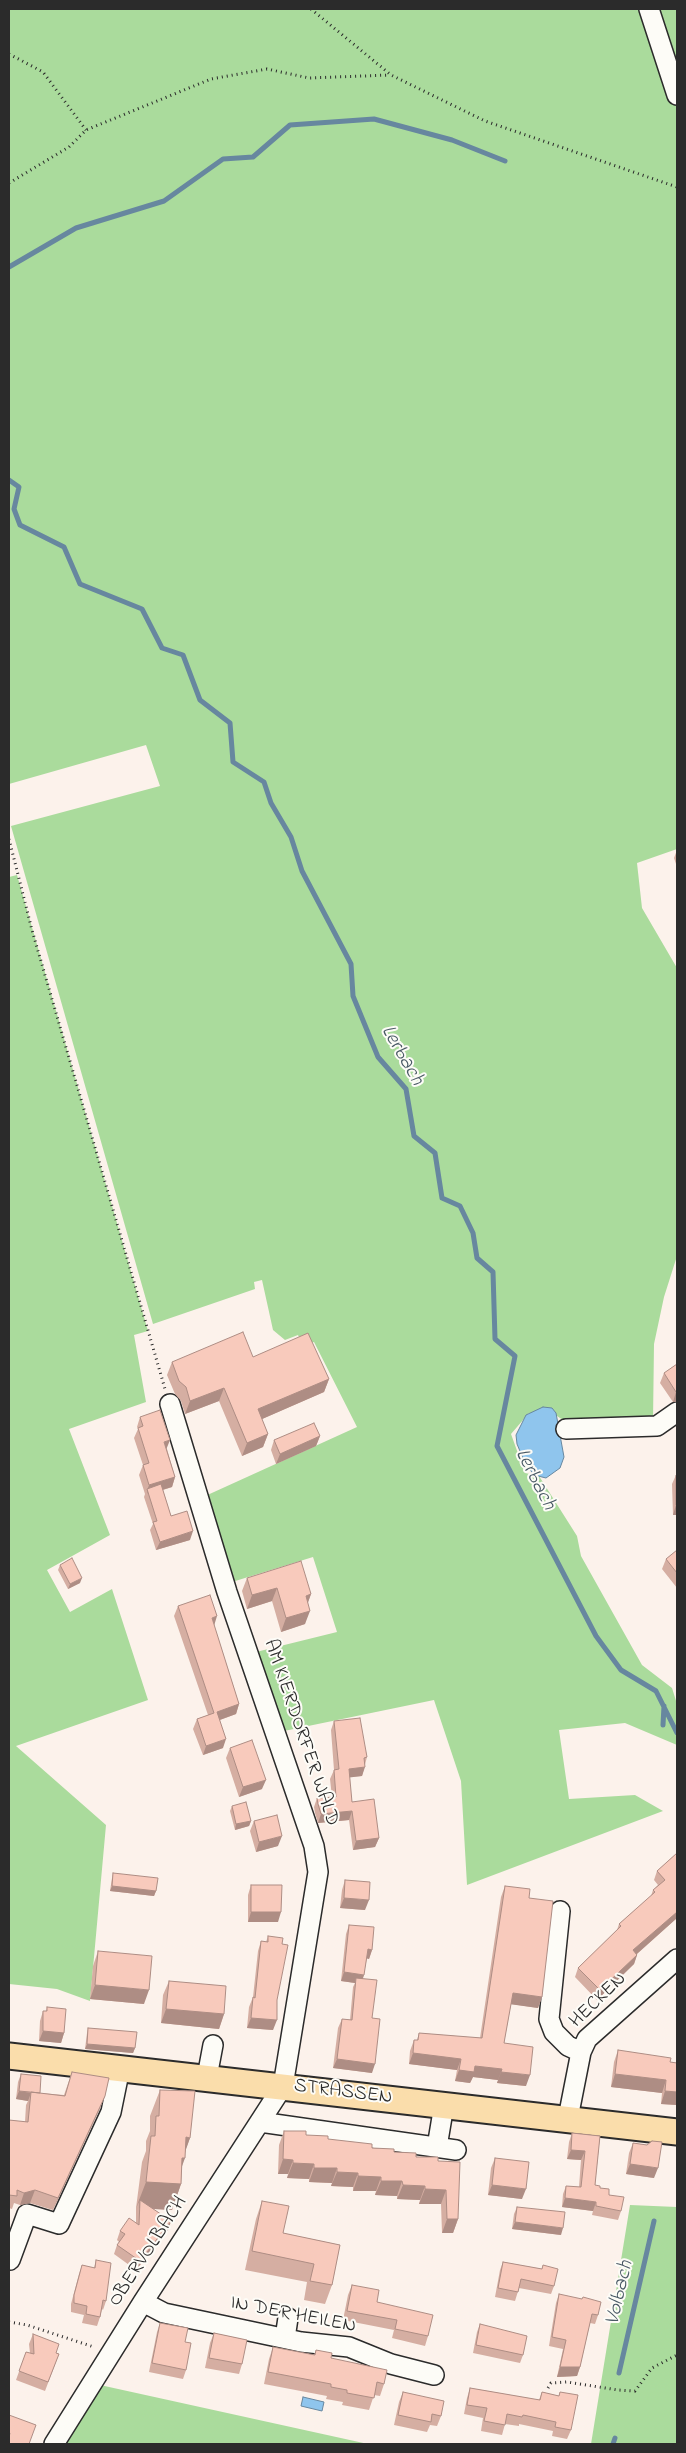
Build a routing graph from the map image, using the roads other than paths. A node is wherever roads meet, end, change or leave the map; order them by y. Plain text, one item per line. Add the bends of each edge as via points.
1 (649, 9) edge
2 (677, 95) edge
3 (170, 1404) road end
4 (677, 1412) edge
5 (566, 1429) dead end
6 (560, 1911) dead end
7 (677, 1959) edge
8 (212, 2045) dead end
9 (581, 2052) junction
10 (9, 2056) edge
11 (120, 2068) junction
12 (207, 2077) junction
13 (283, 2086) junction
14 (444, 2105) junction
15 (568, 2118) junction
16 (260, 2122) junction
17 (677, 2132) edge
18 (436, 2147) junction
19 (456, 2150) dead end
20 (10, 2260) edge
21 (143, 2302) junction
22 (288, 2318) dead end
23 (285, 2338) junction
24 (434, 2375) dead end
25 (54, 2444) edge

1 - 2 street
3 - 13 street, AM KIERDORFER WALD via 227,1592 314,1846 318,1872
4 - 5 street via 657,1426
6 - 9 street via 549,2019 554,2032 568,2046
7 - 9 street, HECKEN via 587,2039
8 - 12 street
9 - 15 street, HECKEN
10 - 11 main road, STRASSEN
11 - 12 main road, STRASSEN
11 - 20 street via 111,2112 59,2224 27,2214
12 - 13 main road, STRASSEN
13 - 14 main road, STRASSEN
13 - 16 street, OBERVOLBACH
14 - 15 main road, STRASSEN
14 - 18 street
15 - 17 main road, STRASSEN
16 - 18 street
16 - 21 street, OBERVOLBACH
18 - 19 street
21 - 23 street, IN DER HEILEN via 164,2313
21 - 25 street, OBERVOLBACH
22 - 23 street
23 - 24 street, IN DER HEILEN via 349,2348 391,2364

